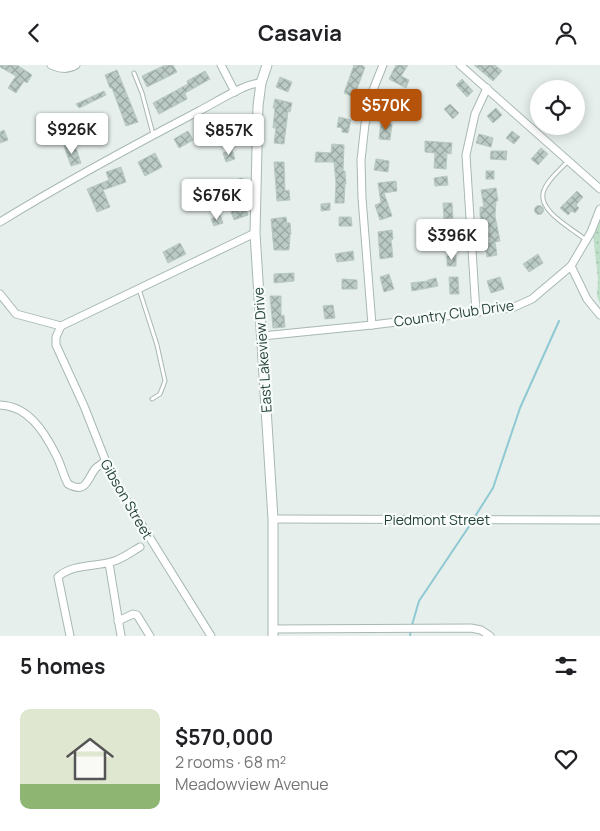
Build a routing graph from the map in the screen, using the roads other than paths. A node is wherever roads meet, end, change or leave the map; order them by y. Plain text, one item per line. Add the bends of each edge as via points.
1 (51, 65) edge
2 (76, 65) edge
3 (221, 65) edge
4 (267, 65) edge
5 (383, 65) edge
6 (460, 65) edge
7 (134, 73) dead end
8 (262, 83) junction
9 (487, 88) junction
10 (236, 92) junction
11 (154, 134) junction
12 (568, 161) junction
13 (600, 189) edge
14 (600, 209) edge
15 (0, 222) edge
16 (255, 233) junction
17 (586, 240) junction
18 (571, 266) junction
19 (139, 288) junction
20 (0, 294) edge
21 (476, 313) junction
22 (600, 315) edge
23 (372, 325) junction
24 (61, 326) junction
25 (262, 336) junction
26 (152, 399) dead end
27 (0, 405) edge
28 (105, 461) junction
29 (273, 519) junction
30 (600, 520) edge
31 (140, 547) dead end
32 (109, 563) junction
33 (118, 621) junction
34 (273, 633) edge
35 (70, 636) edge
36 (121, 636) edge
37 (150, 636) edge
38 (211, 636) edge
39 (490, 636) edge

1 - 2 street via 61,69
3 - 10 street
4 - 8 street, East Lakeview Drive
5 - 23 street via 365,123 360,160
6 - 9 street
7 - 11 lane
8 - 10 street
8 - 16 street, East Lakeview Drive via 258,106
9 - 12 street
9 - 21 street via 475,114 466,155
10 - 11 street
11 - 15 street
12 - 13 street
12 - 17 lane via 548,183 543,193 544,203 548,211
14 - 17 street, Country Club Drive
16 - 19 street
16 - 25 street, East Lakeview Drive
17 - 18 street, Country Club Drive
18 - 21 street, Country Club Drive via 532,299 512,307
18 - 22 street via 587,299
19 - 24 street
19 - 26 lane via 165,381 160,394
20 - 24 street via 16,314
21 - 23 street, Country Club Drive
23 - 25 street, Country Club Drive
24 - 28 street, Gibson Street via 56,345
25 - 29 street, East Lakeview Drive
27 - 28 street via 24,411 33,419 45,435 68,484 84,485
28 - 38 street, Gibson Street via 128,504
29 - 30 street, Piedmont Street
29 - 34 street, East Lakeview Drive
31 - 32 street
32 - 33 street
32 - 35 street via 74,569 58,577
33 - 36 street
33 - 37 street via 137,615
34 - 39 street via 471,628

